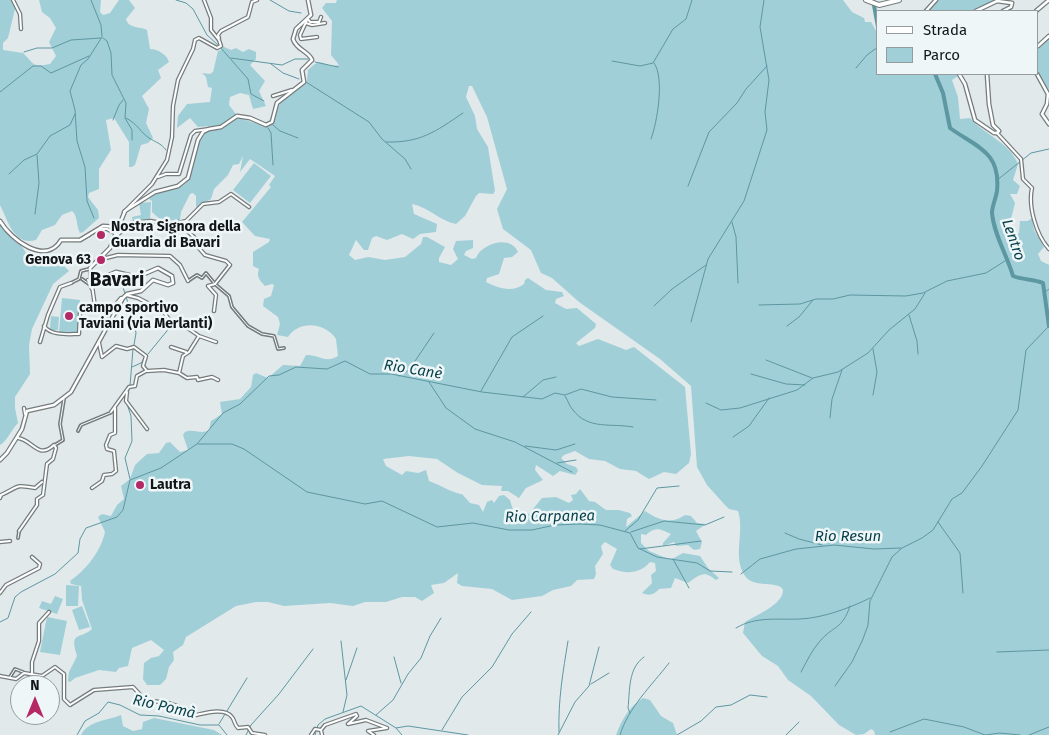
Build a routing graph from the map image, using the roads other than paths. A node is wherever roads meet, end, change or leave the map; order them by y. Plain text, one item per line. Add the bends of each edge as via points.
1 (13, 0) edge
2 (204, 0) edge
3 (257, 0) edge
4 (308, 0) edge
5 (866, 0) edge
6 (899, 0) edge
7 (936, 0) edge
8 (1049, 0) edge
9 (927, 10) edge
10 (978, 10) edge
11 (1005, 10) edge
12 (1037, 10) edge
13 (320, 17) dead end
14 (307, 20) junction
15 (325, 23) dead end
16 (21, 29) dead end
17 (1049, 36) edge
18 (317, 37) dead end
19 (220, 40) junction
20 (1039, 45) edge
21 (959, 75) edge
22 (987, 75) edge
23 (1038, 75) edge
24 (292, 90) junction
25 (274, 96) dead end
26 (1049, 124) edge
27 (209, 128) junction
28 (998, 133) junction
29 (156, 178) junction
30 (249, 207) dead end
31 (123, 214) junction
32 (0, 221) edge
33 (178, 222) junction
34 (118, 227) junction
35 (116, 235) junction
36 (80, 240) junction
37 (1049, 249) edge
38 (98, 260) junction
39 (90, 269) junction
40 (82, 279) dead end
41 (89, 279) junction
42 (188, 281) joint
43 (70, 283) joint
44 (89, 284) junction
45 (215, 284) junction
46 (92, 289) junction
47 (126, 295) junction
48 (123, 298) junction
49 (214, 311) dead end
50 (104, 319) dead end
51 (44, 326) junction
52 (199, 336) junction
53 (40, 342) dead end
54 (216, 342) dead end
55 (99, 343) junction
56 (171, 347) dead end
57 (284, 348) dead end
58 (186, 352) junction
59 (146, 371) junction
60 (179, 372) junction
61 (218, 380) dead end
62 (127, 392) junction
63 (64, 399) junction
64 (24, 408) dead end
65 (115, 408) junction
66 (111, 412) joint
67 (25, 414) junction
68 (147, 429) dead end
69 (78, 431) dead end
70 (14, 441) junction
71 (54, 445) junction
72 (0, 460) edge
73 (44, 480) junction
74 (92, 488) dead end
75 (0, 498) edge
76 (19, 531) joint
77 (18, 538) dead end
78 (10, 541) dead end
79 (0, 542) edge
80 (32, 557) dead end
81 (0, 593) edge
82 (49, 612) dead end
83 (24, 673) junction
84 (32, 674) junction
85 (38, 675) edge
86 (43, 675) edge
87 (0, 676) edge
88 (9, 677) junction
89 (319, 729) junction
90 (265, 735) edge
91 (310, 735) edge
92 (322, 735) edge
93 (374, 735) edge

1 - 16 street via 20,14
2 - 19 street via 211,30
3 - 19 street via 252,2 248,17 218,34
4 - 14 street via 311,12
5 - 6 main road via 879,5
7 - 9 street
8 - 12 street
10 - 11 street via 997,2 1012,3
13 - 14 street via 319,22
14 - 15 street via 312,25
14 - 18 street via 301,39
14 - 24 street via 296,29 293,39 312,60 302,70 304,82
17 - 20 street
19 - 29 street via 221,46 217,48 199,38 195,40 178,80 168,155
21 - 28 street via 966,84 975,120 994,134
22 - 28 street via 988,104
23 - 26 street via 1048,94 1042,114
24 - 25 street
24 - 27 street via 276,104 270,124 237,116 221,127
27 - 29 street via 191,135 179,174
27 - 31 street via 198,140 191,171 183,184 155,192
28 - 37 street via 1021,159 1023,179 1032,188 1036,225
29 - 31 street
30 - 33 street via 231,194 219,202 203,204 186,221
31 - 34 street
32 - 36 street via 18,242 48,252 61,240
33 - 35 street via 169,225 151,221 131,223
33 - 45 street via 197,240 205,255 229,264
34 - 35 street
34 - 36 street via 98,227
35 - 36 street via 103,228
35 - 38 street via 109,250
38 - 39 street
38 - 42 street via 118,255 172,257
39 - 41 street
39 - 43 street via 83,270 79,279
40 - 44 street
41 - 44 street
41 - 46 street
41 - 47 street via 96,281 118,272 137,277 158,268 173,277 170,285 153,280 141,291
42 - 45 street via 197,275 202,278 206,273
43 - 51 street via 60,287
44 - 46 street
45 - 49 street via 208,287 216,295
45 - 57 street via 229,296 248,326 274,336 278,349
46 - 51 street via 94,306 80,311 79,334 54,333
47 - 48 street
47 - 52 street via 163,311 172,322
48 - 50 street
48 - 55 street
51 - 53 street
52 - 54 street
52 - 58 street
55 - 59 street via 102,357 117,346 139,348 146,356 142,366
55 - 63 street
56 - 58 street
58 - 60 street
59 - 60 street
59 - 62 street via 134,380 135,386 129,387
60 - 61 street via 186,378
62 - 65 street
62 - 68 street via 126,401
63 - 67 street via 53,405 31,409
63 - 71 street via 60,424 64,440
64 - 67 street
65 - 66 street
65 - 74 street via 115,433 110,435 106,445 107,449 114,451 116,471 104,475
66 - 69 street via 81,425
67 - 70 street
70 - 71 street via 19,437 42,452
70 - 72 street
71 - 73 street via 55,455 47,464
73 - 75 street via 35,488 15,486
73 - 76 street via 43,495 37,499 37,505
76 - 77 street
78 - 79 street
80 - 81 street via 40,564 39,568 6,585
82 - 84 street via 40,622
83 - 84 street
83 - 88 street via 16,678
83 - 88 street via 14,669
84 - 85 street
86 - 90 street via 54,667 63,673 64,699 70,706 94,690 133,687 144,700 168,703 196,715 223,712 238,728 248,727 252,734
87 - 88 street
89 - 91 street
89 - 92 street
89 - 93 street via 356,714 348,724 366,720 387,728 368,731

